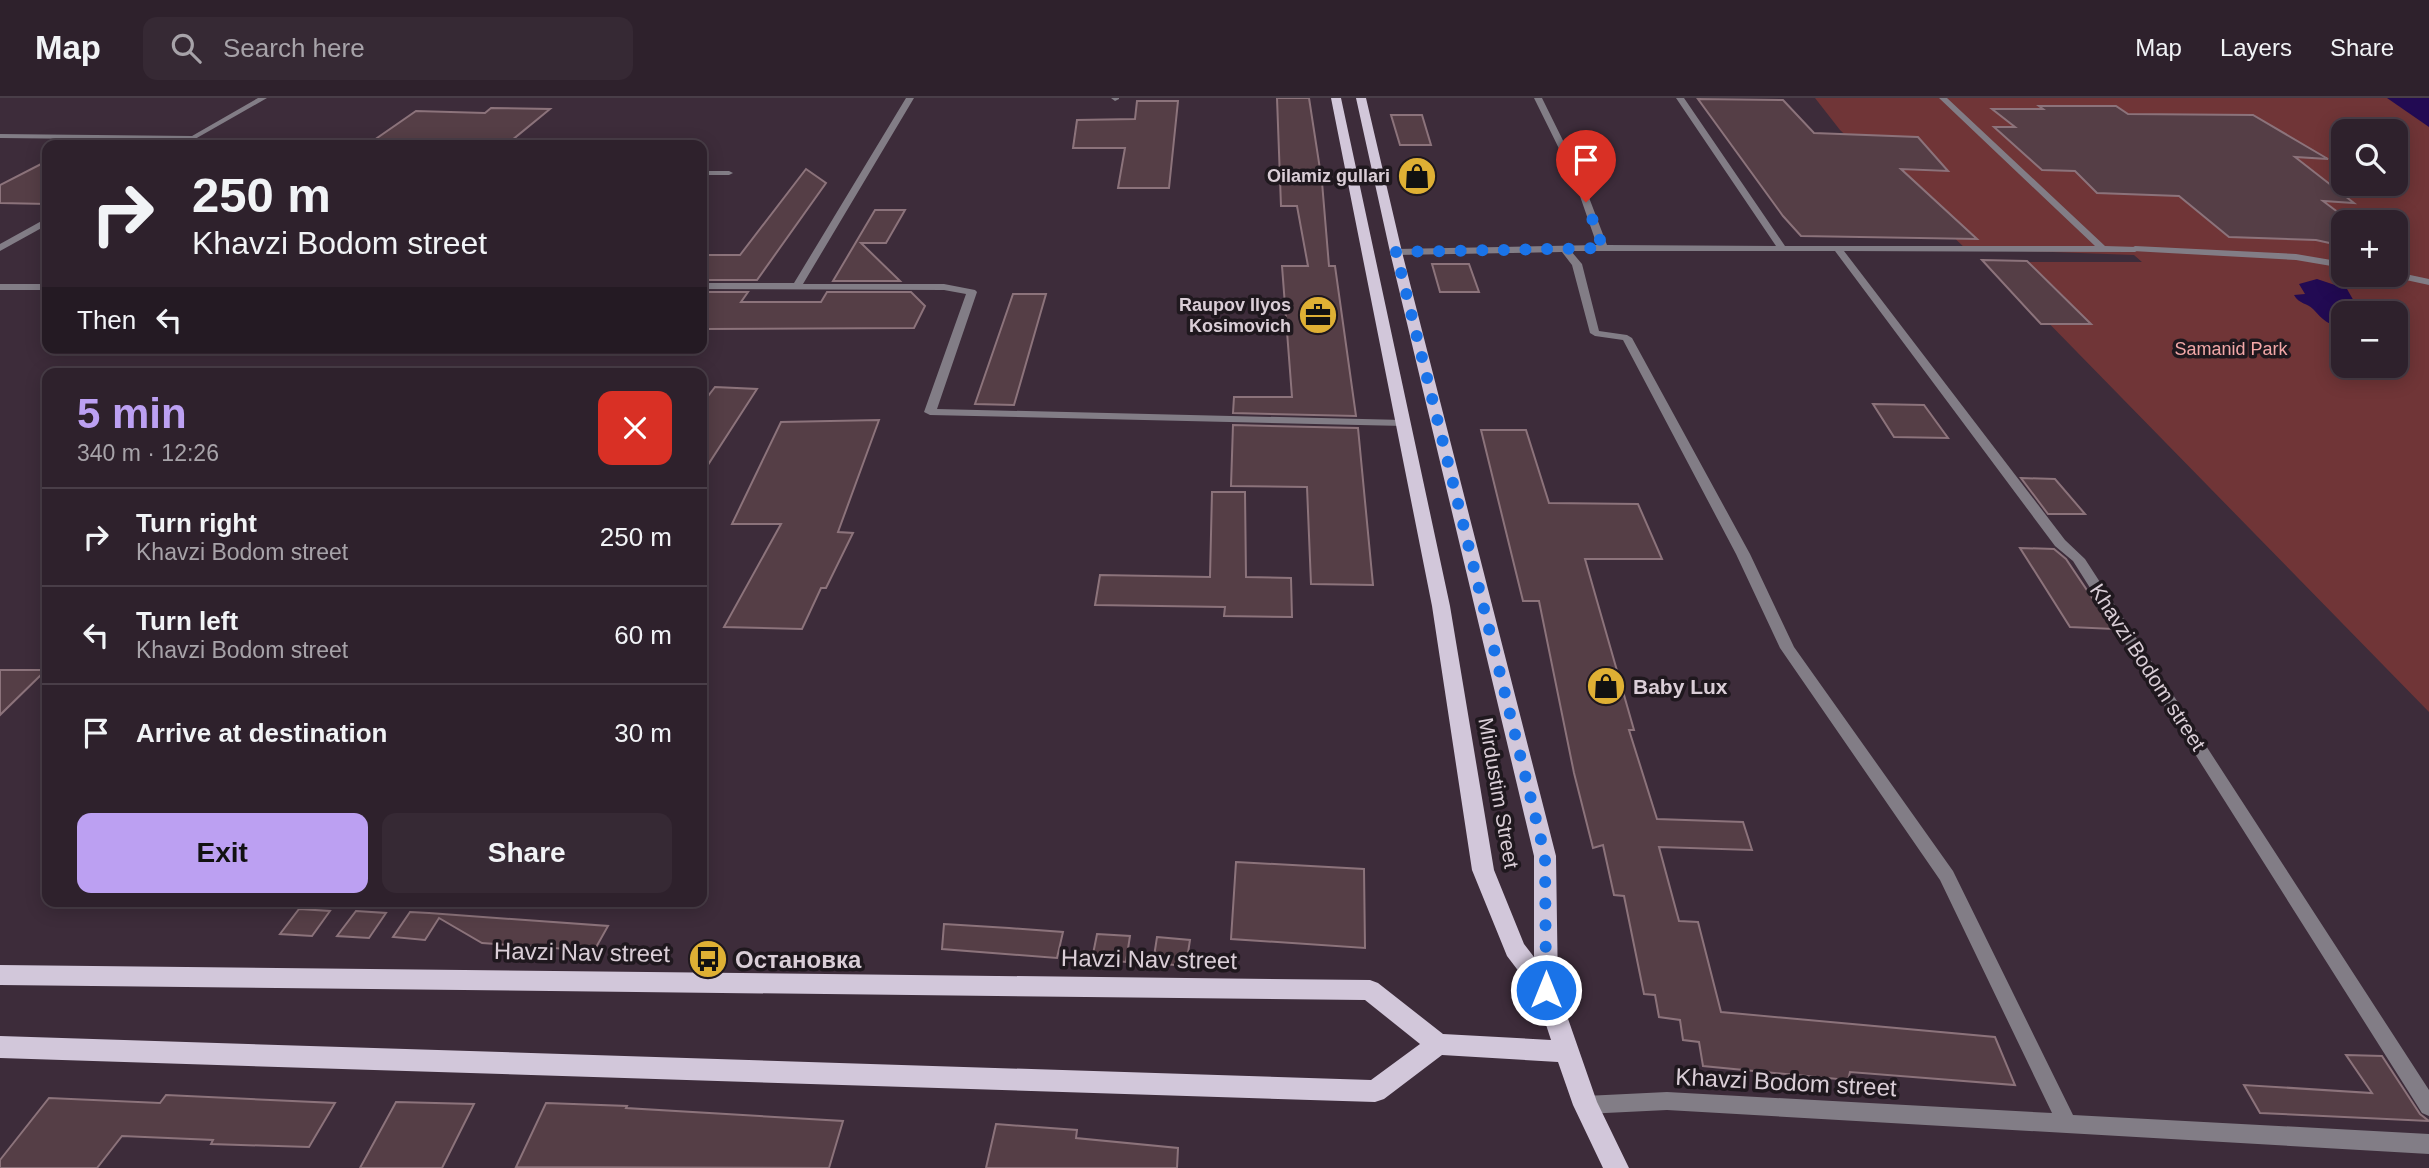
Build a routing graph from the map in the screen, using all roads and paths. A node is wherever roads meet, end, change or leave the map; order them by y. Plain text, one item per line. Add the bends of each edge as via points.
1 (263, 98) edge
2 (910, 98) edge
3 (1336, 98) edge
4 (1362, 98) edge
5 (1538, 98) edge
6 (1680, 98) edge
7 (1943, 98) edge
8 (0, 136) edge
9 (194, 138) junction
10 (190, 140) edge
11 (707, 173) edge
12 (729, 173) dead end
13 (42, 224) edge
14 (2101, 247) junction
15 (0, 248) edge
16 (1603, 248) junction
17 (1782, 248) junction
18 (1838, 249) junction
19 (1566, 251) junction
20 (1396, 252) junction
21 (2331, 263) edge
22 (2408, 278) edge
23 (2429, 282) edge
24 (707, 286) edge
25 (797, 286) junction
26 (0, 287) edge
27 (42, 287) edge
28 (1404, 423) junction
29 (0, 975) edge
30 (1546, 990) junction
31 (1438, 1044) junction
32 (0, 1046) edge
33 (1566, 1052) junction
34 (1585, 1105) junction
35 (2429, 1107) edge
36 (2067, 1123) junction
37 (2429, 1144) edge
38 (1616, 1168) edge

1 - 9 street
2 - 25 street
3 - 28 main road, Mirdustim Street
4 - 20 main road, Mirdustim Street
5 - 16 street via 1578,179
6 - 17 street
7 - 14 street
8 - 9 street
9 - 10 street
11 - 12 street
13 - 15 street
14 - 18 street
14 - 21 street via 2296,257
16 - 17 street
16 - 19 street
17 - 18 street
18 - 35 street, Khavzi Bodom street via 2060,543 2078,559
19 - 20 street
19 - 36 street via 1577,264 1595,333 1627,338 1743,554 1787,648 1947,876
20 - 30 main road, Mirdustim Street via 1545,856
22 - 23 street
24 - 25 street
25 - 28 street via 944,287 972,292 930,412
26 - 27 street
28 - 30 main road, Mirdustim Street via 1441,606 1483,870 1515,949
29 - 31 main road, Havzi Nav street via 1370,990
30 - 33 main road, Mirdustim Street
31 - 32 main road via 1375,1091
31 - 33 main road
33 - 34 main road
34 - 36 street, Khavzi Bodom street via 1667,1101
34 - 38 main road
36 - 37 street, Khavzi Bodom street

